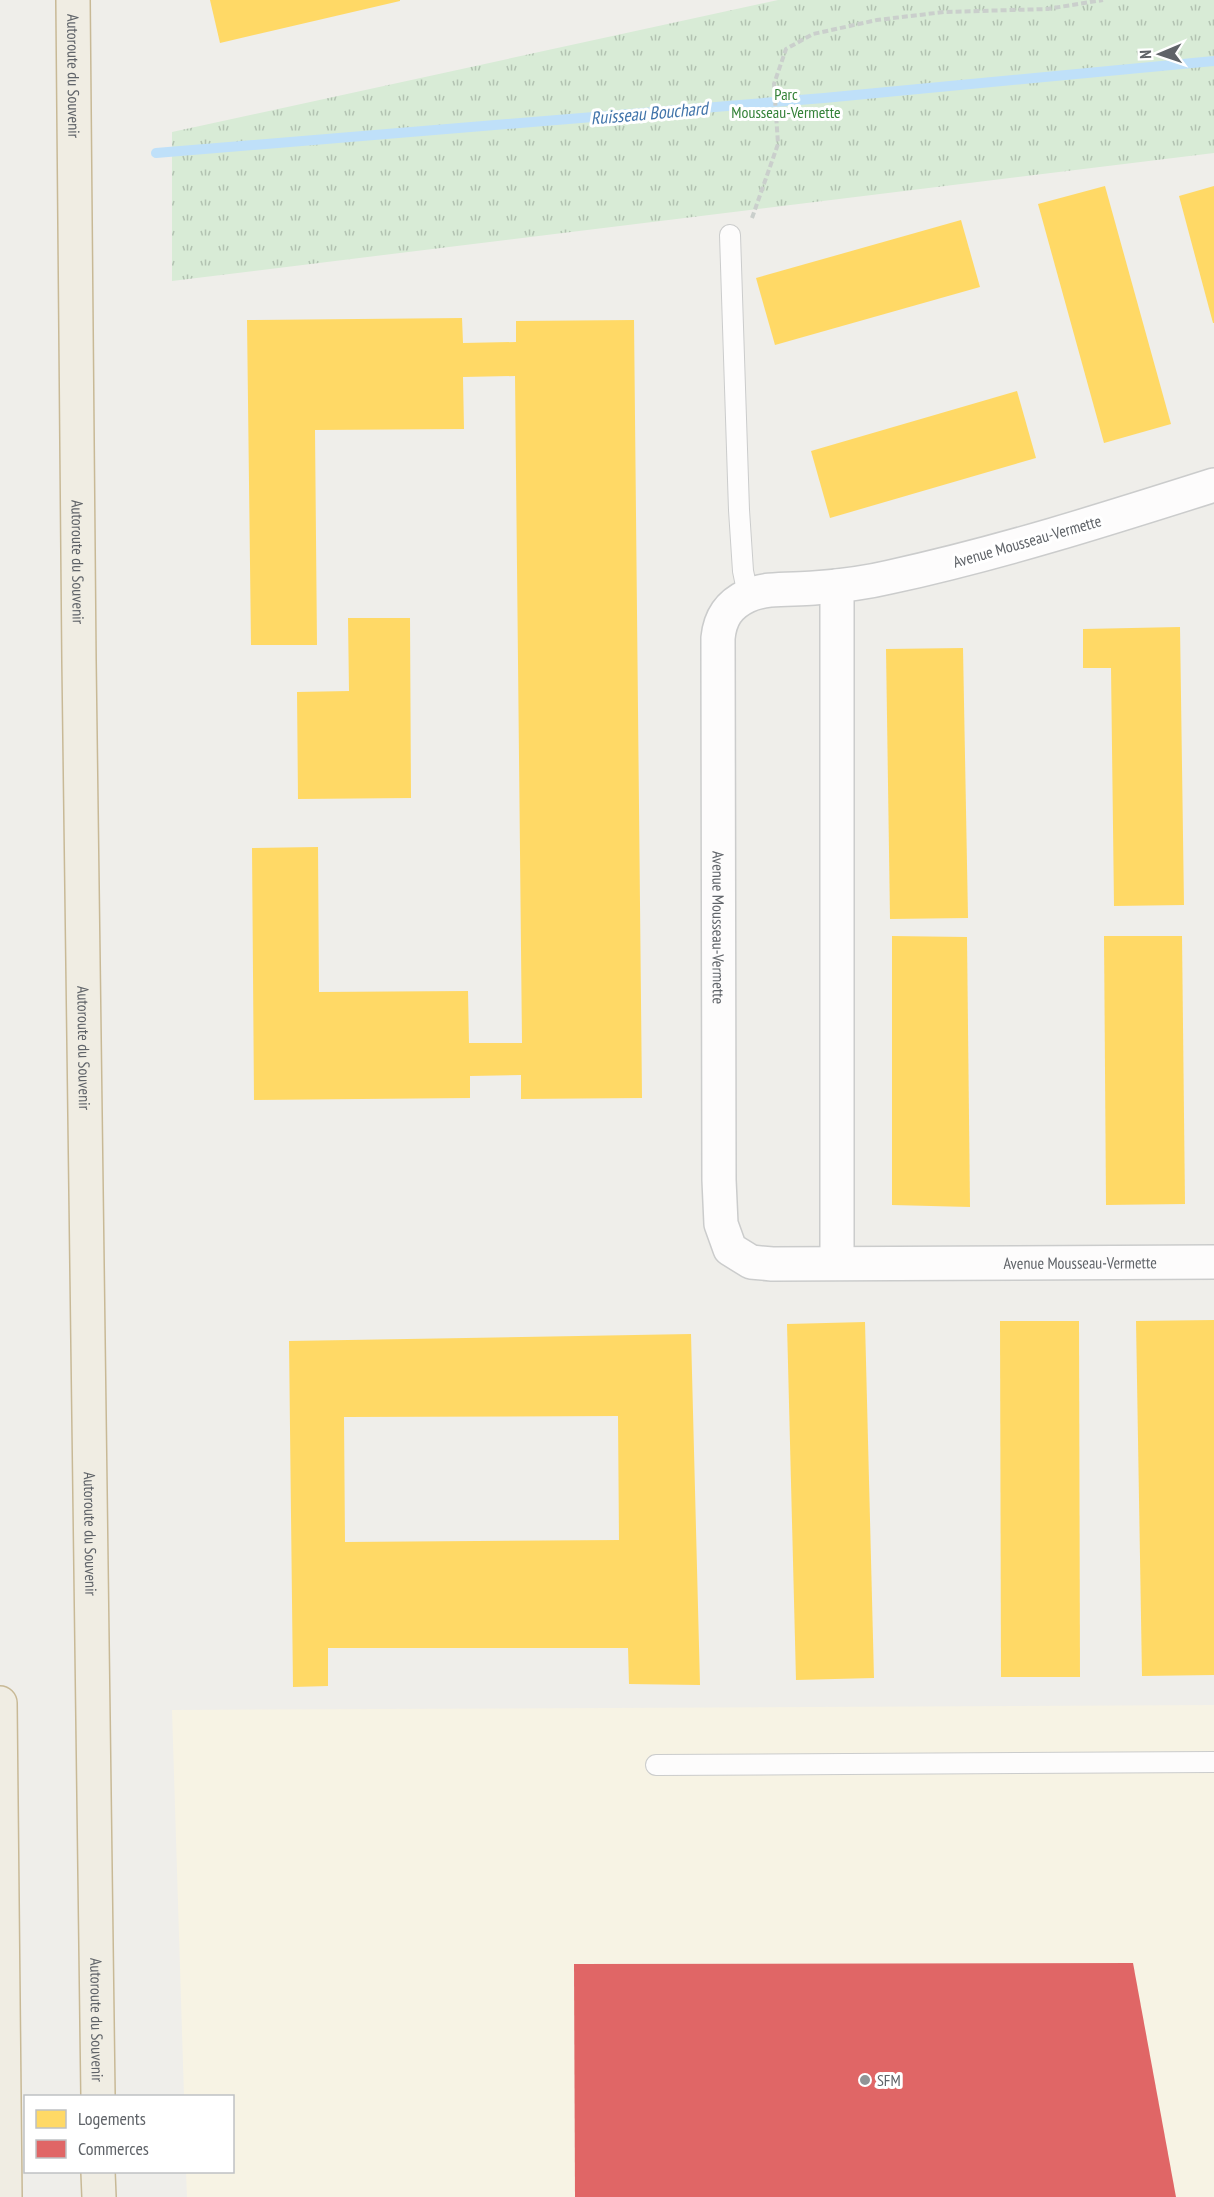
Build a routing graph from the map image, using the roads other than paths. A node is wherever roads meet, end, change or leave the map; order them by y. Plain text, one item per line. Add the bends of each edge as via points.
1 (73, 0) edge
2 (730, 235) road end
3 (1214, 485) edge
4 (837, 586) junction
5 (748, 595) junction
6 (1214, 1262) edge
7 (837, 1263) junction
8 (0, 1703) edge
9 (1214, 1761) edge
10 (656, 1765) dead end
11 (98, 2095) edge
12 (98, 2173) edge
13 (5, 2197) edge
14 (99, 2197) edge

1 - 11 highway, Autoroute du Souvenir
2 - 5 lane via 742,571
3 - 4 street, Avenue Mousseau-Vermette via 993,553
4 - 5 street, Avenue Mousseau-Vermette
4 - 7 street
5 - 7 street, Avenue Mousseau-Vermette via 724,614 718,638 722,1224 730,1249 751,1262
6 - 7 street, Avenue Mousseau-Vermette
8 - 13 highway
9 - 10 lane
12 - 14 highway

